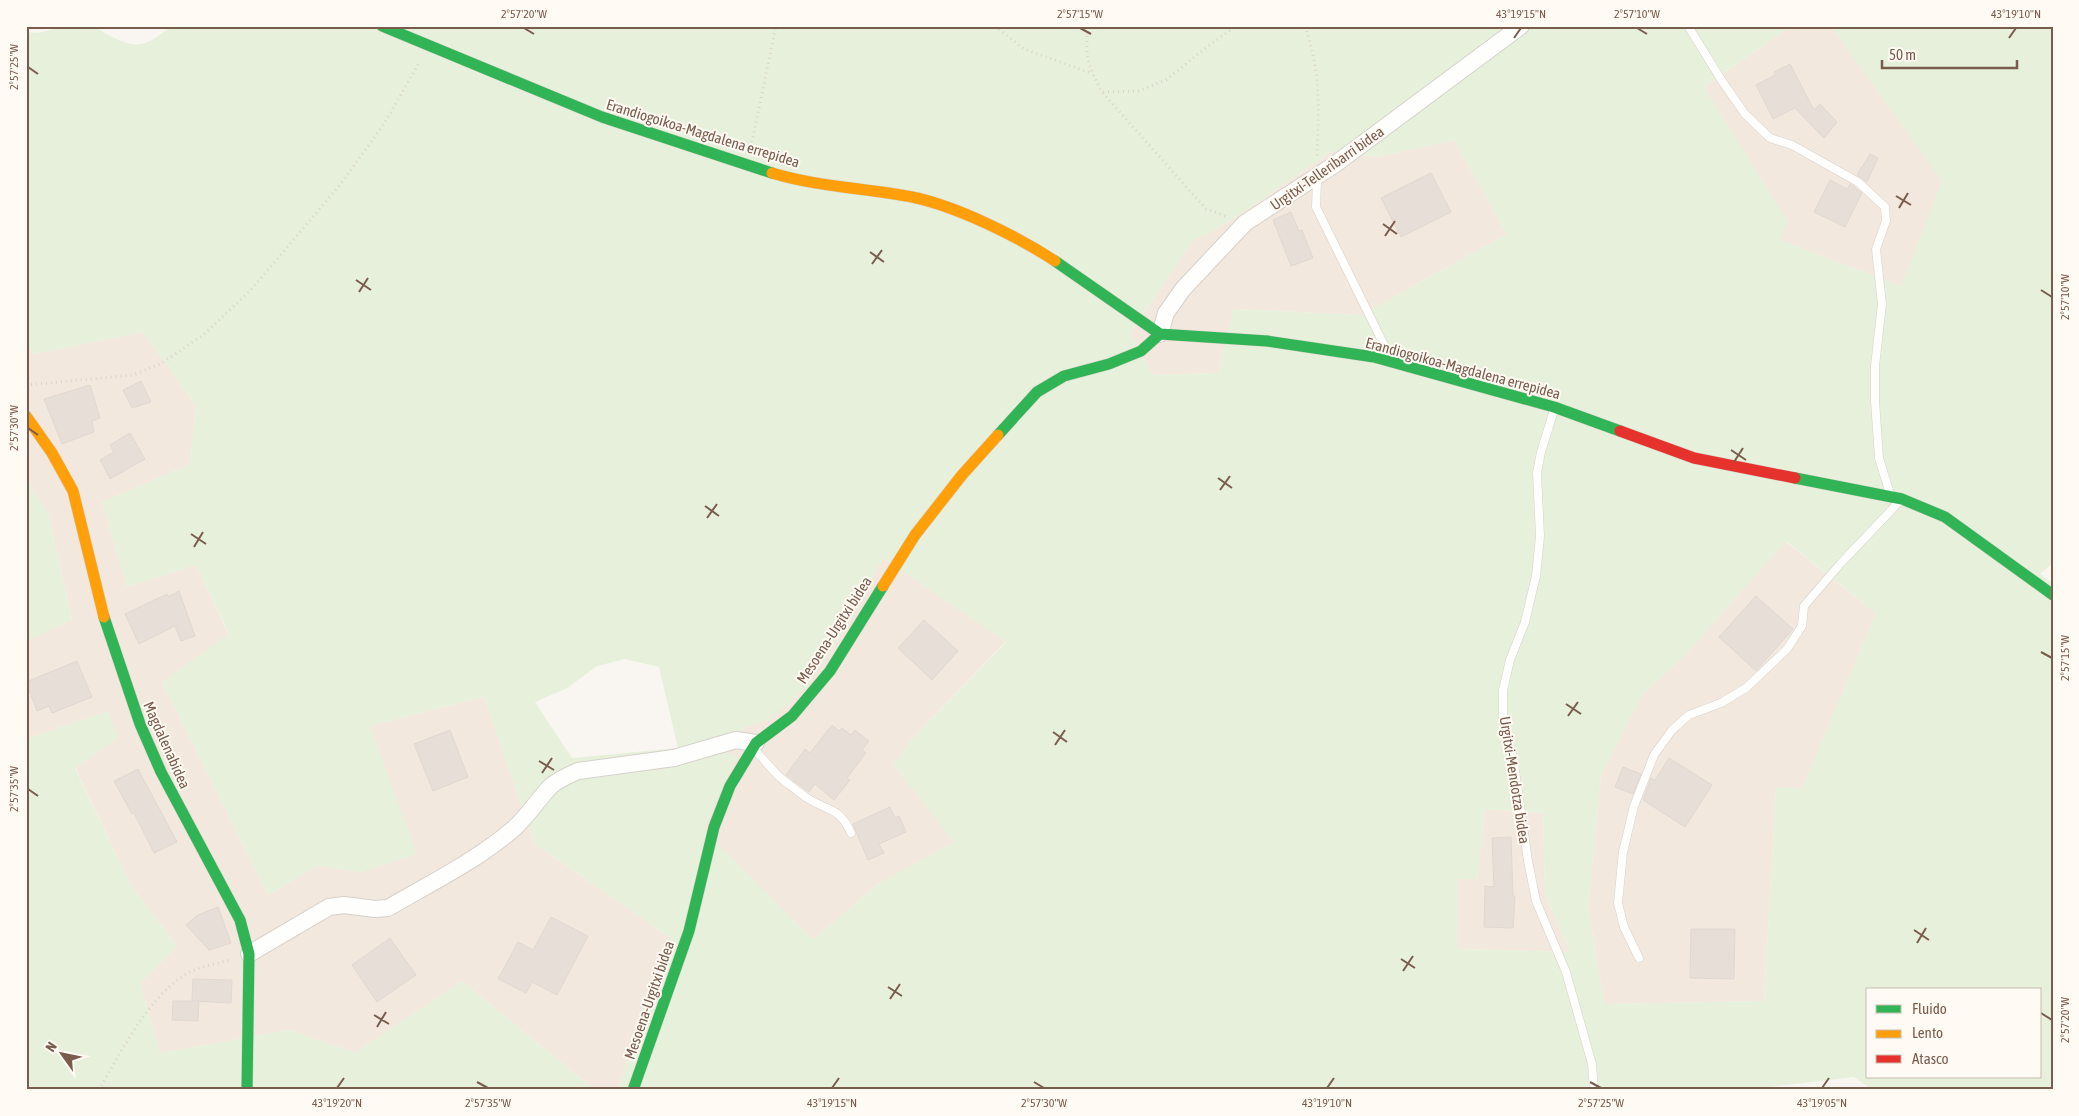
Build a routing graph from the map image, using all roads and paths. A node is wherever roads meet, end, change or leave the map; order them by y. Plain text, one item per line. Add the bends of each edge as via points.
1 (382, 26) edge
2 (776, 26) edge
3 (995, 26) edge
4 (1087, 26) edge
5 (1236, 26) edge
6 (1306, 26) edge
7 (1521, 26) edge
8 (1688, 26) edge
9 (429, 46) junction
10 (1092, 74) junction
11 (1102, 92) junction
12 (747, 165) junction
13 (1317, 176) junction
14 (1245, 224) junction
15 (1160, 334) junction
16 (1395, 362) junction
17 (26, 386) edge
18 (1554, 407) junction
19 (26, 416) edge
20 (1896, 497) junction
21 (2053, 595) edge
22 (754, 746) junction
23 (851, 833) dead end
24 (249, 954) junction
25 (1639, 958) dead end
26 (99, 1090) edge
27 (247, 1090) edge
28 (633, 1090) edge
29 (1594, 1090) edge

1 - 9 street, Erandiogoikoa-Magdalena errepidea
2 - 12 path
3 - 10 path via 1024,49
4 - 10 path via 1086,56
5 - 11 path via 1166,80 1138,91
6 - 13 path via 1314,51 1319,93
7 - 13 street, Urgitxi-Telleribarri bidea
8 - 20 lane via 1745,114 1770,138 1792,145 1858,182 1885,208 1886,221 1876,249 1882,304 1875,366 1875,401 1879,458
9 - 12 street, Erandiogoikoa-Magdalena errepidea via 602,117
9 - 17 path via 384,124 340,185 250,291 203,335 162,363 133,375
10 - 11 path
11 - 14 path via 1206,209
12 - 15 street, Erandiogoikoa-Magdalena errepidea via 844,188 913,197 959,212 1028,244
13 - 14 street, Urgitxi-Telleribarri bidea
13 - 16 lane via 1316,207 1387,353
14 - 15 street, Urgitxi-Telleribarri bidea via 1183,289 1166,313
15 - 16 street, Erandiogoikoa-Magdalena errepidea via 1267,341
15 - 22 street, Mesoena-Urgitxi bidea via 1141,351 1064,376 1037,392 962,475 915,535 830,671 792,716
16 - 18 street, Erandiogoikoa-Magdalena errepidea
18 - 20 street, Erandiogoikoa-Magdalena errepidea via 1694,458
18 - 29 lane, Urgitxi-Mendotza bidea via 1537,473 1540,536 1536,576 1526,622 1510,660 1503,718 1513,757 1536,901 1566,972 1592,1064
19 - 24 street, Magdalenabidea via 73,491 107,630 140,724 161,772 240,920
20 - 21 street, Erandiogoikoa-Magdalena errepidea via 1945,517
20 - 25 lane via 1804,606 1802,626 1787,649 1746,688 1721,703 1689,715 1672,730 1654,756 1632,815 1623,852 1618,903 1624,927
22 - 23 lane via 779,777 808,799 838,813
22 - 24 street via 736,740 674,758 578,771 565,776 551,786 511,832 388,908 329,907
22 - 28 street, Mesoena-Urgitxi bidea via 730,786 714,827 689,931
24 - 26 path via 204,966 183,976 155,1002
24 - 27 street, Magdalenabidea

